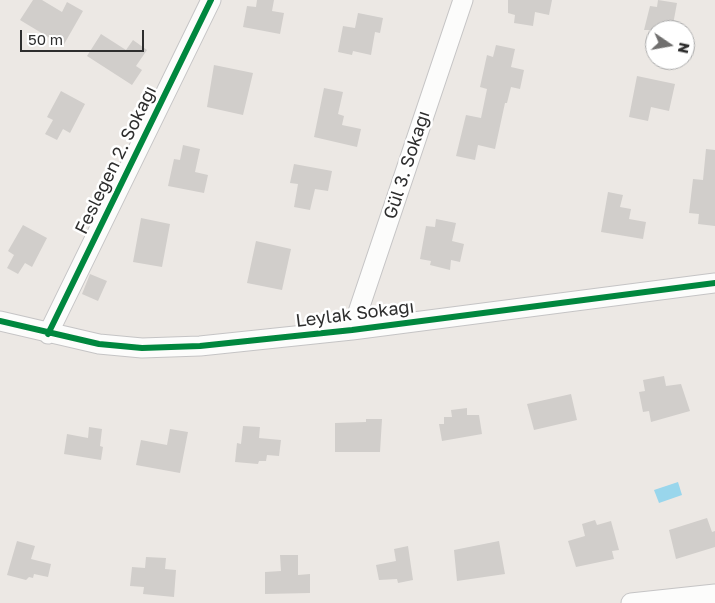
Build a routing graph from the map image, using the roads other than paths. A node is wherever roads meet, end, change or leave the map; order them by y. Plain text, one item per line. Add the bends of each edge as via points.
1 (211, 0) edge
2 (462, 0) edge
3 (715, 283) edge
4 (0, 322) edge
5 (352, 330) junction
6 (48, 334) junction
7 (715, 594) edge
8 (631, 603) edge

1 - 6 street, Fesleğen 2. Sokağı
2 - 5 street, Gül 3. Sokağı
3 - 5 street, Leylak Sokağı
4 - 6 street, Leylak Sokağı
5 - 6 street, Leylak Sokağı via 200,346 142,348
7 - 8 street

